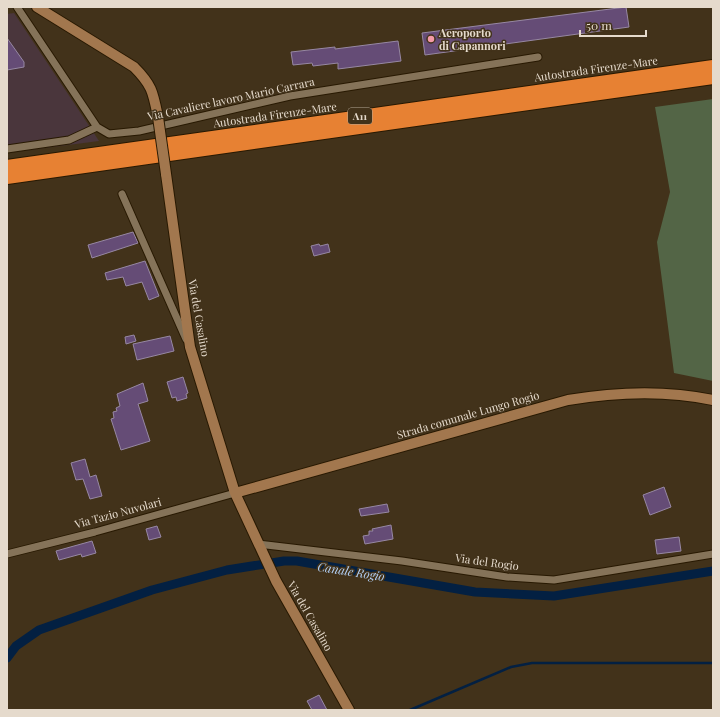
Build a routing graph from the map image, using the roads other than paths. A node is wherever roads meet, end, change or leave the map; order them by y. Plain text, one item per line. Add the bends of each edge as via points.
1 (17, 7) edge
2 (38, 7) edge
3 (538, 58) dead end
4 (713, 66) edge
5 (713, 78) edge
6 (97, 127) junction
7 (7, 149) edge
8 (7, 166) edge
9 (7, 178) edge
10 (122, 194) dead end
11 (190, 347) junction
12 (713, 400) edge
13 (235, 493) junction
14 (258, 544) junction
15 (7, 554) edge
16 (713, 554) edge
17 (349, 710) edge

1 - 6 street
2 - 11 street, Via del Casalino, bridge via 134,67 147,80 153,92
3 - 6 street, Via Cavaliere lavoro Mario Carrara via 290,96 139,131 109,134
4 - 8 highway, Autostrada Firenze-Mare / A11
5 - 9 highway, A11
6 - 7 street via 69,140
10 - 11 street
11 - 13 street, Via del Casalino
12 - 13 street, Strada comunale Lungo Rogio via 695,396 631,394 596,395 568,400
13 - 14 street, Via del Casalino
13 - 15 street, Via Tazio Nuvolari
14 - 16 street, Via del Rogio via 402,561 507,577 554,580
14 - 17 street, Via del Casalino

